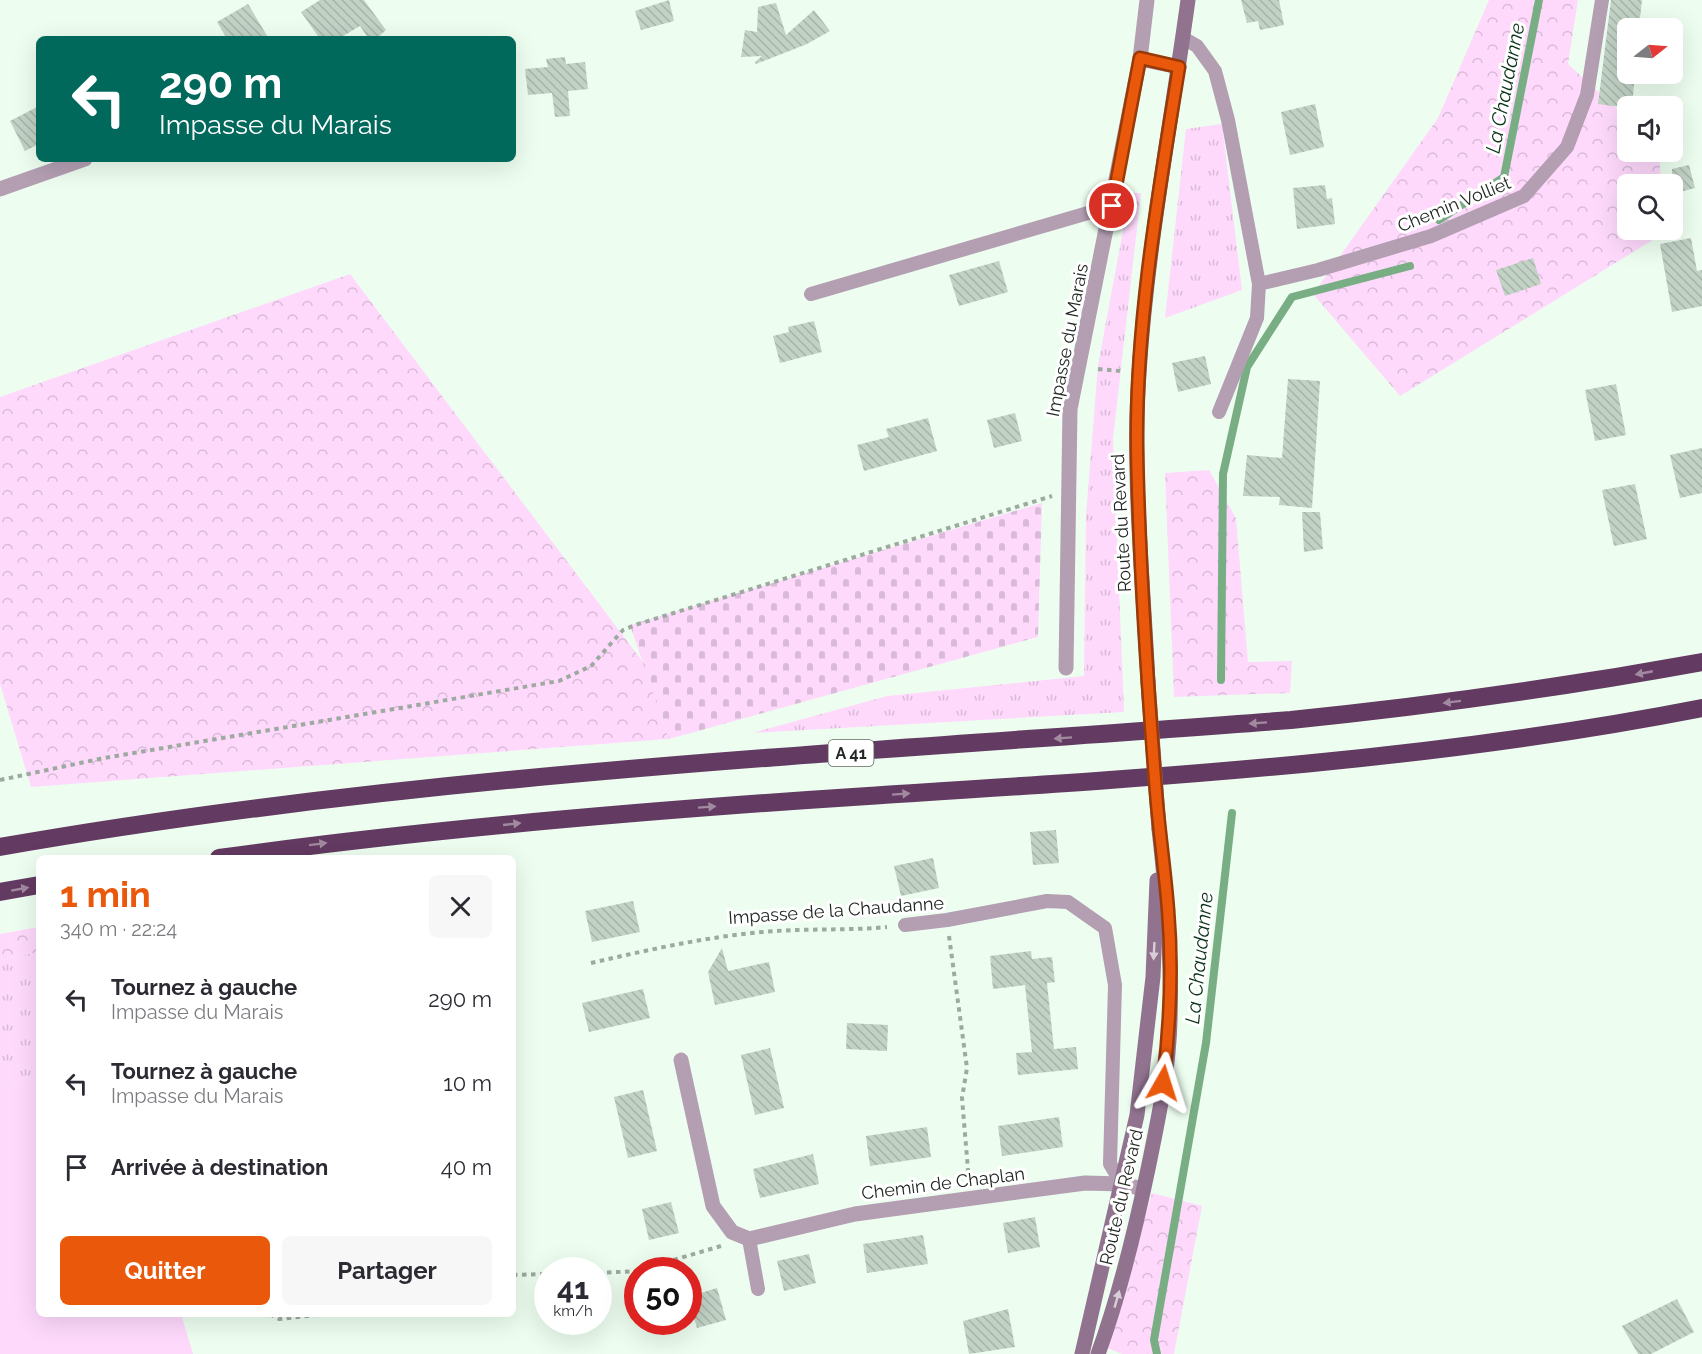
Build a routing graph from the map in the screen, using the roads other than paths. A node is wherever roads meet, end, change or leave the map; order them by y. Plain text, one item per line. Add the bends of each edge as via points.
1 (1147, 0) edge
2 (1602, 0) edge
3 (1188, 1) edge
4 (1183, 38) junction
5 (1140, 58) junction
6 (1179, 67) junction
7 (77, 162) edge
8 (0, 189) edge
9 (1112, 206) junction
10 (1259, 284) junction
11 (811, 294) dead end
12 (1219, 411) dead end
13 (1702, 662) edge
14 (1066, 668) dead end
15 (1702, 708) edge
16 (1159, 829) junction
17 (0, 847) edge
18 (241, 855) edge
19 (36, 886) edge
20 (0, 892) edge
21 (905, 925) road end
22 (681, 1060) dead end
23 (1122, 1184) junction
24 (1143, 1189) junction
25 (749, 1239) junction
26 (758, 1289) dead end
27 (1082, 1354) edge
28 (1098, 1354) edge

1 - 5 street, Impasse du Marais
2 - 10 lane, Chemin Volliet via 1587,95 1567,147 1524,196 1431,236
3 - 4 main road, Route du Revard
4 - 6 main road, Route du Revard
4 - 10 lane via 1197,46 1215,71
5 - 6 street
5 - 9 street, Impasse du Marais
6 - 16 main road, Route du Revard, bridge via 1158,200 1138,374 1137,448
7 - 8 street
9 - 11 lane
9 - 14 street, Impasse du Marais via 1071,408
10 - 12 lane via 1257,318
13 -> 17 highway, A 41 via 1395,710 520,778 161,820
18 -> 15 highway via 372,837 569,819 1292,765 1508,740
16 -> 23 main road, Route du Revard via 1146,1058
16 - 24 main road, Route du Revard via 1168,910 1170,1023 1161,1104
20 -> 19 highway
21 - 23 lane, Impasse de la Chaudanne via 1047,901 1068,903 1105,928 1115,985 1110,1164
22 - 25 street via 713,1206 732,1232
23 - 24 street, Chemin de Chaplan
23 - 25 street, Chemin de Chaplan via 1085,1183 855,1214
23 - 27 main road, Route du Revard
28 -> 24 main road, Route du Revard via 1123,1276
25 - 26 lane

